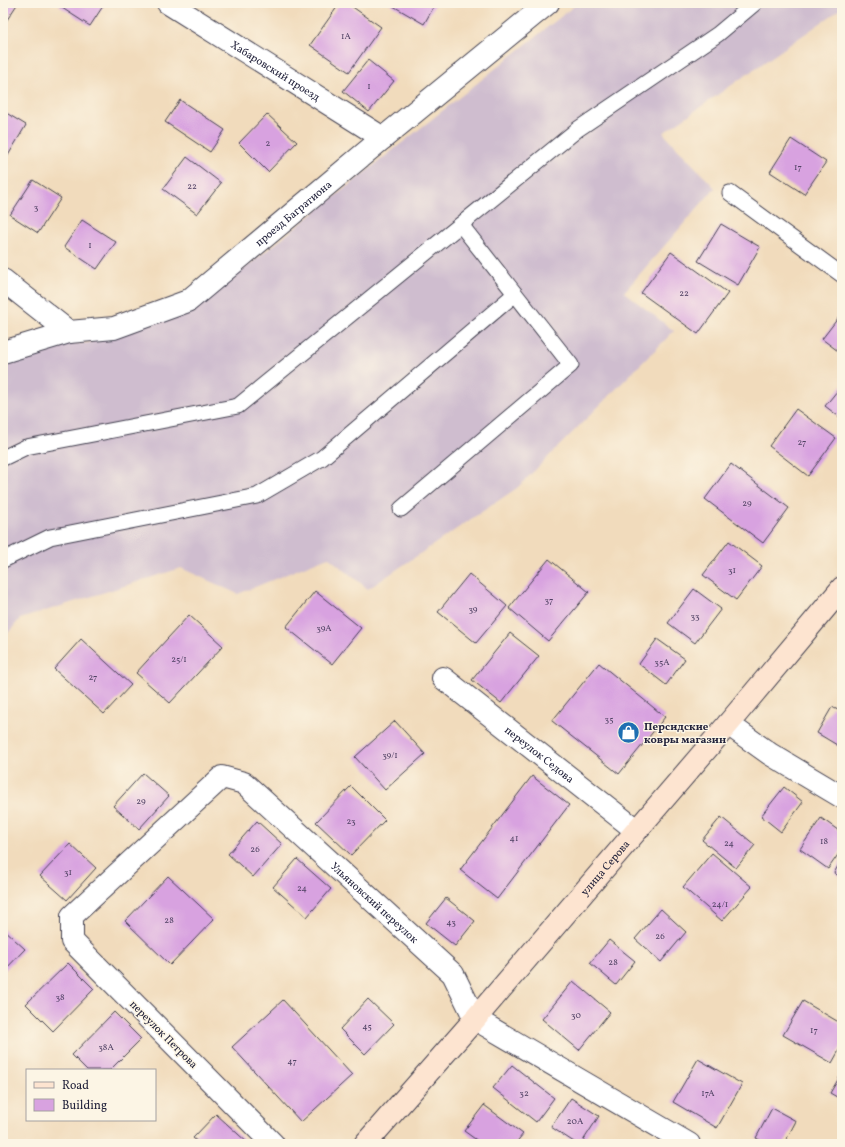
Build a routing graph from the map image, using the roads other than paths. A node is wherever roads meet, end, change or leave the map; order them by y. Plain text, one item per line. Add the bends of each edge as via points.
1 (168, 3) edge
2 (548, 3) edge
3 (755, 3) edge
4 (383, 138) junction
5 (730, 193) dead end
6 (461, 225) junction
7 (842, 275) edge
8 (3, 280) edge
9 (515, 294) junction
10 (69, 332) junction
11 (3, 352) edge
12 (3, 458) edge
13 (401, 509) dead end
14 (3, 560) edge
15 (842, 588) edge
16 (443, 678) dead end
17 (728, 724) junction
18 (842, 797) edge
19 (636, 830) junction
20 (72, 916) joint
21 (475, 1019) junction
22 (273, 1144) edge
23 (365, 1144) edge
24 (690, 1144) edge

1 - 4 street, Хабаровский проезд
2 - 4 street, проезд Багратиона
3 - 6 lane via 718,34 578,129
4 - 10 street, проезд Багратиона via 188,301 114,328
5 - 7 lane
6 - 9 lane
6 - 12 lane via 238,406 26,447
8 - 10 street
9 - 13 lane via 571,365
9 - 14 lane via 322,458 257,496 50,537
10 - 11 street, проезд Багратиона
15 - 17 main road, улица Серова
16 - 19 street, переулок Седова
17 - 18 street via 770,754
17 - 19 main road, улица Серова
19 - 21 main road, улица Серова
20 - 21 street, Ульяновский переулок via 222,777 244,783 453,974
20 - 22 street, переулок Петрова via 72,940
21 - 23 main road, улица Серова
21 - 24 street

